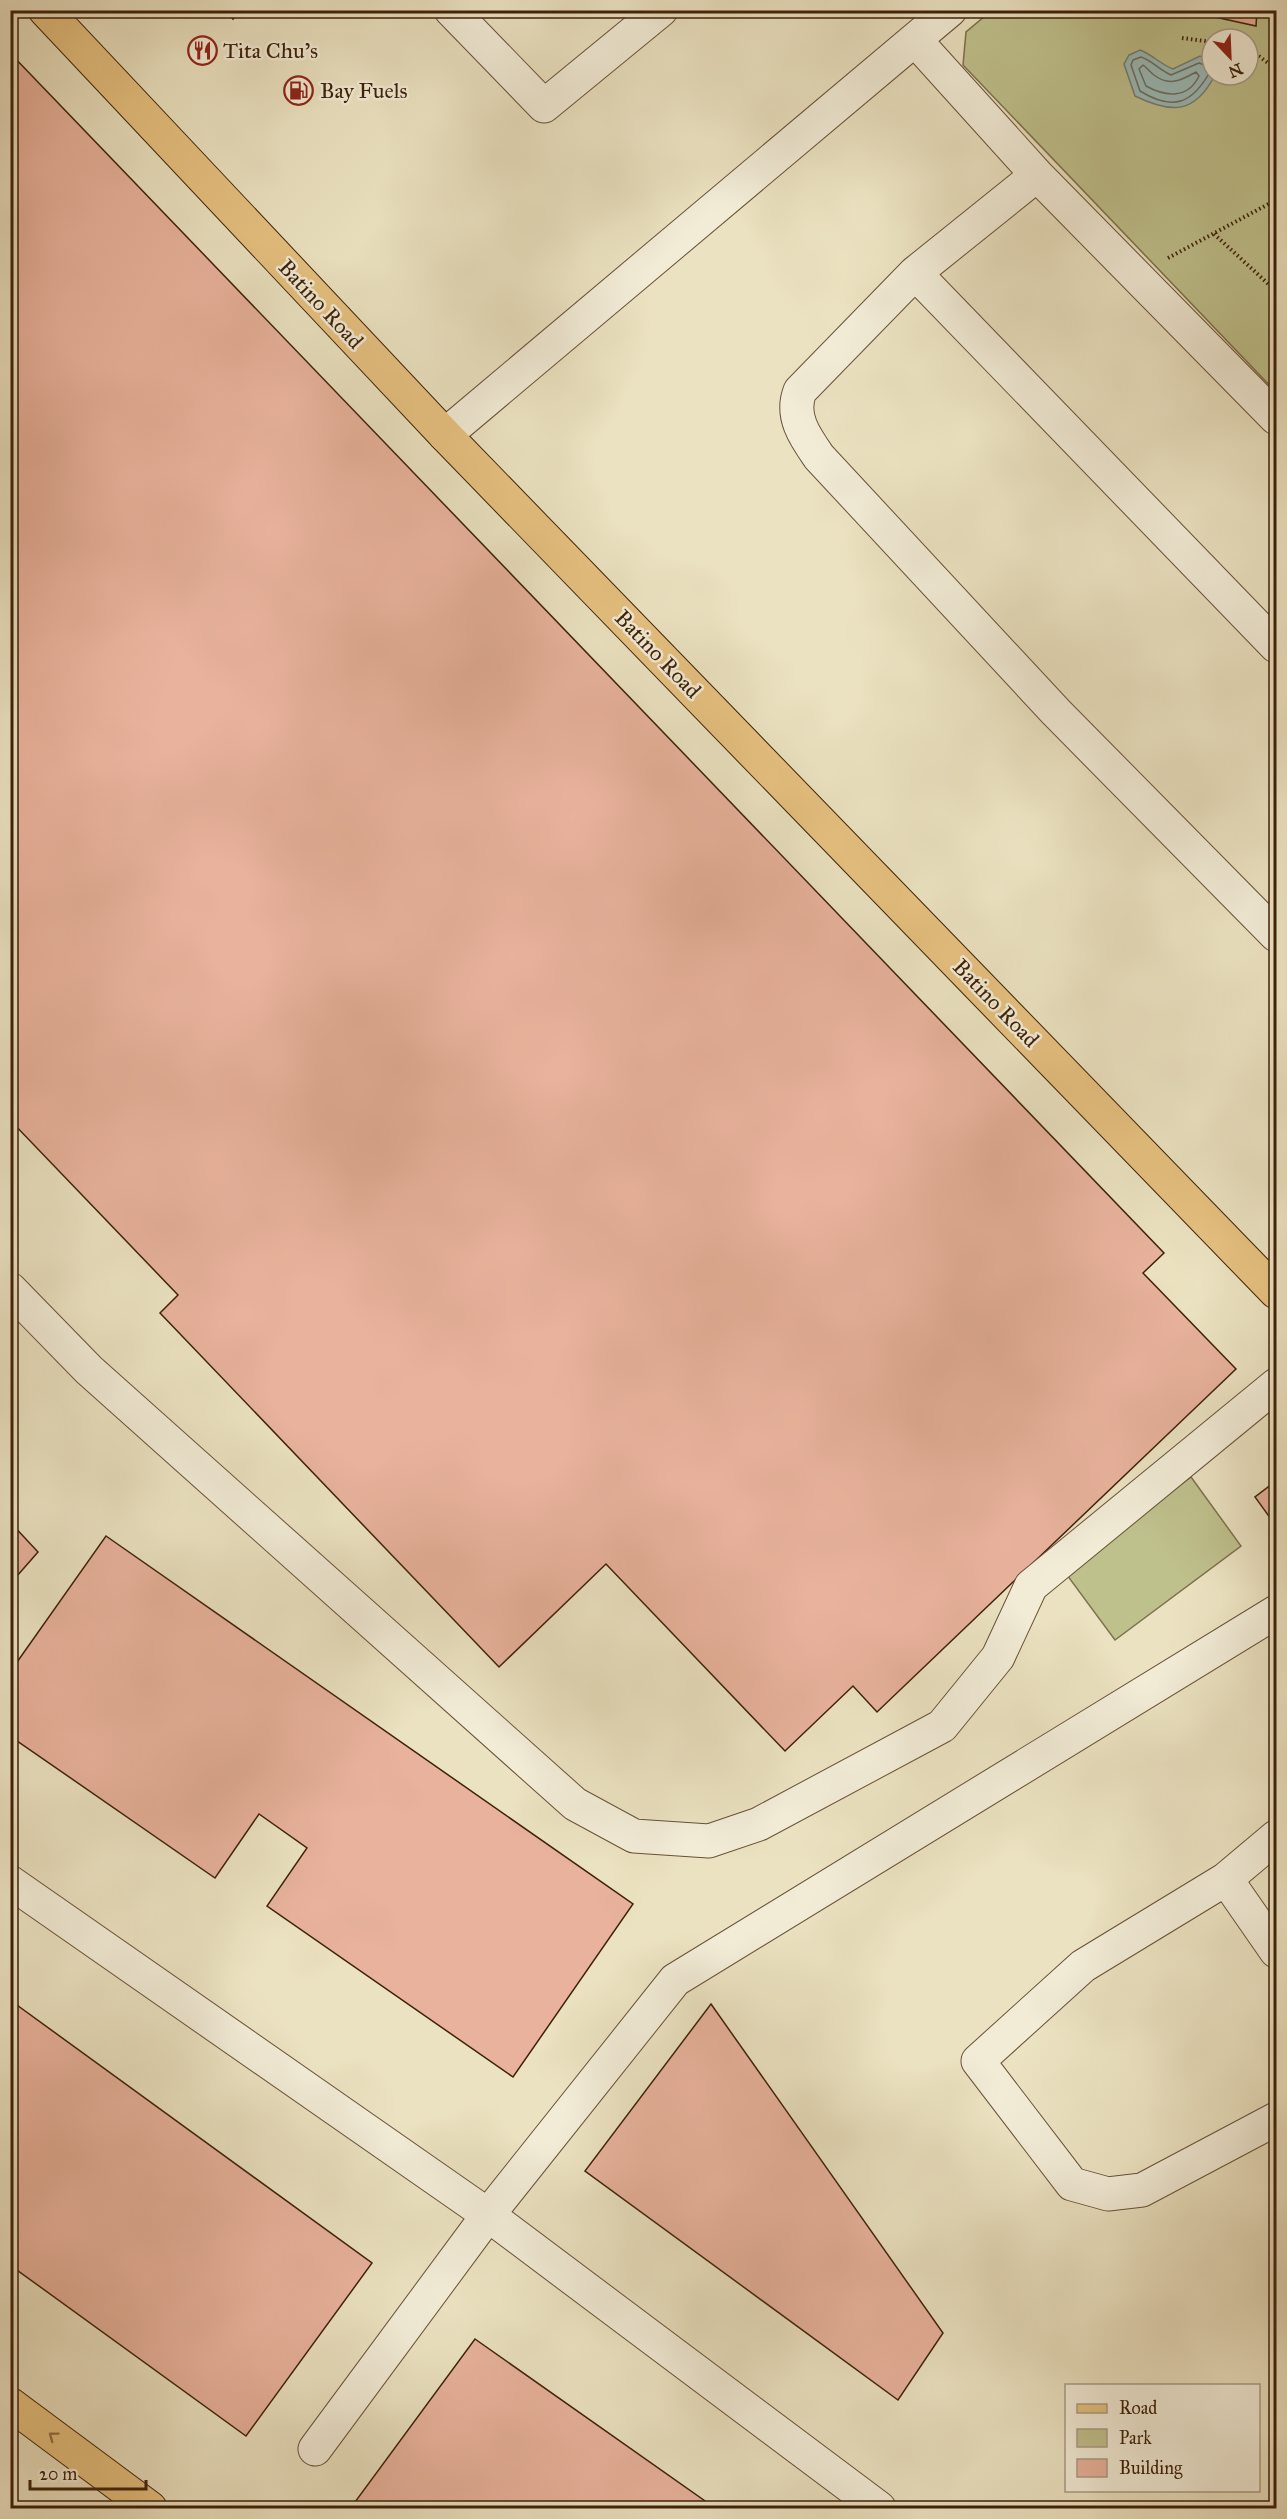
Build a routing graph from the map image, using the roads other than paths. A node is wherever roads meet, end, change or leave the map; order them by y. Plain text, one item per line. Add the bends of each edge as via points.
1 (45, 10) edge
2 (451, 10) edge
3 (661, 10) edge
4 (950, 10) edge
5 (916, 41) junction
6 (1037, 175) junction
7 (915, 273) junction
8 (1276, 418) edge
9 (445, 435) junction
10 (1276, 646) edge
11 (1276, 935) edge
12 (10, 1289) edge
13 (1276, 1292) edge
14 (1276, 1384) edge
15 (1276, 1612) edge
16 (1276, 1837) edge
17 (1226, 1879) junction
18 (10, 1882) edge
19 (1276, 1951) edge
20 (1276, 2119) edge
21 (488, 2215) junction
22 (10, 2404) edge
23 (315, 2449) dead end
24 (150, 2508) edge
25 (879, 2508) edge

1 - 9 main road, Batino Road
2 - 3 street via 544,106
4 - 5 street
5 - 6 street
5 - 9 street
6 - 7 street
6 - 8 street
7 - 10 street
7 - 11 street via 800,391 797,410 803,434 819,457 1056,712
9 - 13 main road, Batino Road
12 - 14 street via 89,1370 575,1804 634,1836 709,1841 759,1824 942,1726 998,1657 1031,1586
15 - 21 street via 675,1980
16 - 17 street
17 - 19 street
17 - 20 street via 1083,1966 978,2061 1072,2184 1108,2194 1142,2190
18 - 21 street
21 - 23 street
21 - 25 street
24 -> 22 main road

